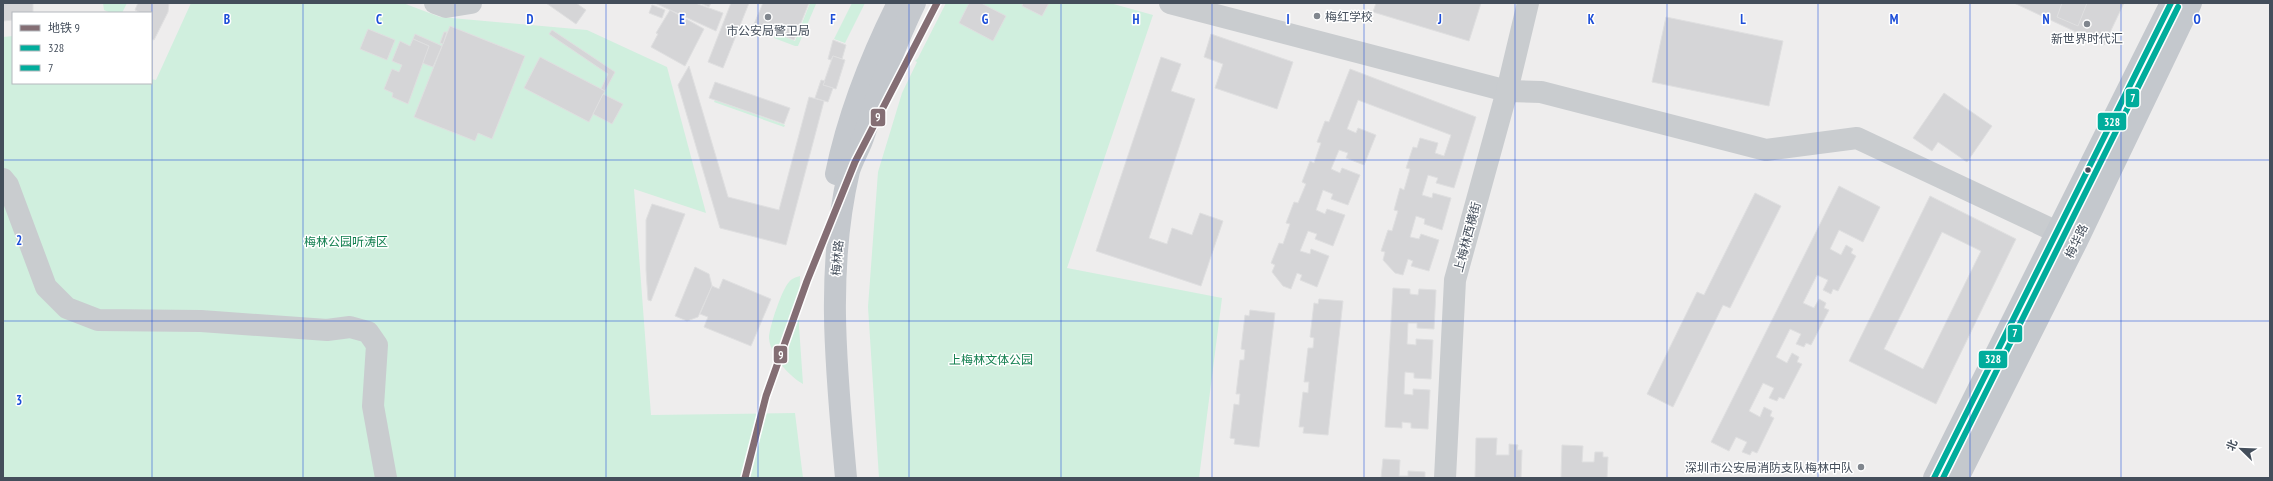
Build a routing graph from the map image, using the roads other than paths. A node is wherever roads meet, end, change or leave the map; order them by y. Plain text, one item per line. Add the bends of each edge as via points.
1 (435, 3) edge
2 (471, 3) edge
3 (898, 3) edge
4 (915, 3) edge
5 (1170, 3) edge
6 (1528, 3) edge
7 (2171, 3) edge
8 (2191, 3) edge
9 (1507, 92) junction
10 (3, 179) edge
11 (2057, 232) junction
12 (386, 478) edge
13 (832, 478) edge
14 (846, 478) edge
15 (1445, 478) edge
16 (1934, 478) edge
17 (1958, 478) edge

1 - 2 street via 446,7
3 - 13 main road, 梅林路 via 876,49 853,111 837,165 827,221 821,290 824,382
4 - 14 main road, 梅林路 via 853,157 842,209 834,305
5 - 9 street
6 - 9 street, 上梅林西横街
7 - 11 main road, 梅华路
8 - 17 main road, 梅华路
9 - 11 street via 1541,92 1766,150 1857,138
9 - 15 street, 上梅林西横街 via 1455,280
10 - 12 street via 8,185 46,287 67,308 98,320 200,321 327,330 350,327 368,332 377,345 373,406
11 - 16 main road, 梅华路

